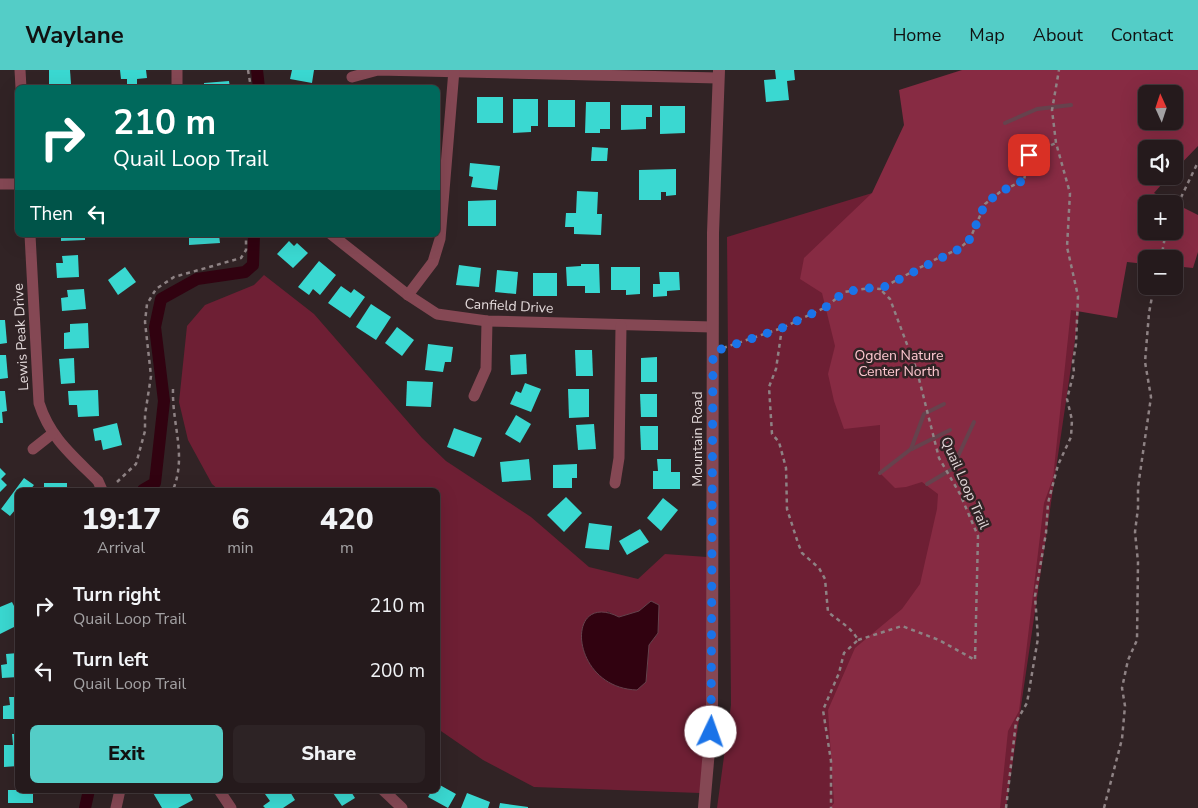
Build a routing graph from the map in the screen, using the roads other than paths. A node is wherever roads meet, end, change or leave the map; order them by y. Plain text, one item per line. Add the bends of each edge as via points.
1 (20, 70) edge
2 (177, 70) edge
3 (454, 71) edge
4 (618, 73) edge
5 (719, 74) edge
6 (352, 77) dead end
7 (21, 85) edge
8 (177, 85) edge
9 (0, 184) edge
10 (15, 184) edge
11 (30, 237) edge
12 (335, 237) edge
13 (408, 295) junction
14 (487, 321) junction
15 (621, 326) junction
16 (712, 327) junction
17 (474, 396) dead end
18 (52, 434) junction
19 (33, 449) dead end
20 (615, 483) dead end
21 (101, 488) edge
22 (119, 793) edge
23 (221, 793) edge
24 (386, 793) edge
25 (116, 808) edge
26 (232, 808) edge
27 (402, 808) edge
28 (704, 808) edge

1 - 7 street
2 - 8 street
3 - 4 street
3 - 6 street via 378,70
3 - 13 street via 440,239 433,262
4 - 5 street
5 - 16 street, Mountain Road
9 - 10 street
11 - 18 street, Lewis Peak Drive via 39,403
12 - 13 street, Canfield Drive
13 - 14 street, Canfield Drive via 437,314
14 - 15 street, Canfield Drive
14 - 17 street via 486,369
15 - 16 street, Canfield Drive
15 - 20 street via 619,458
16 - 28 street, Mountain Road via 712,715
18 - 19 street
18 - 21 street, Lewis Peak Drive
22 - 25 street
23 - 26 street
24 - 27 street

